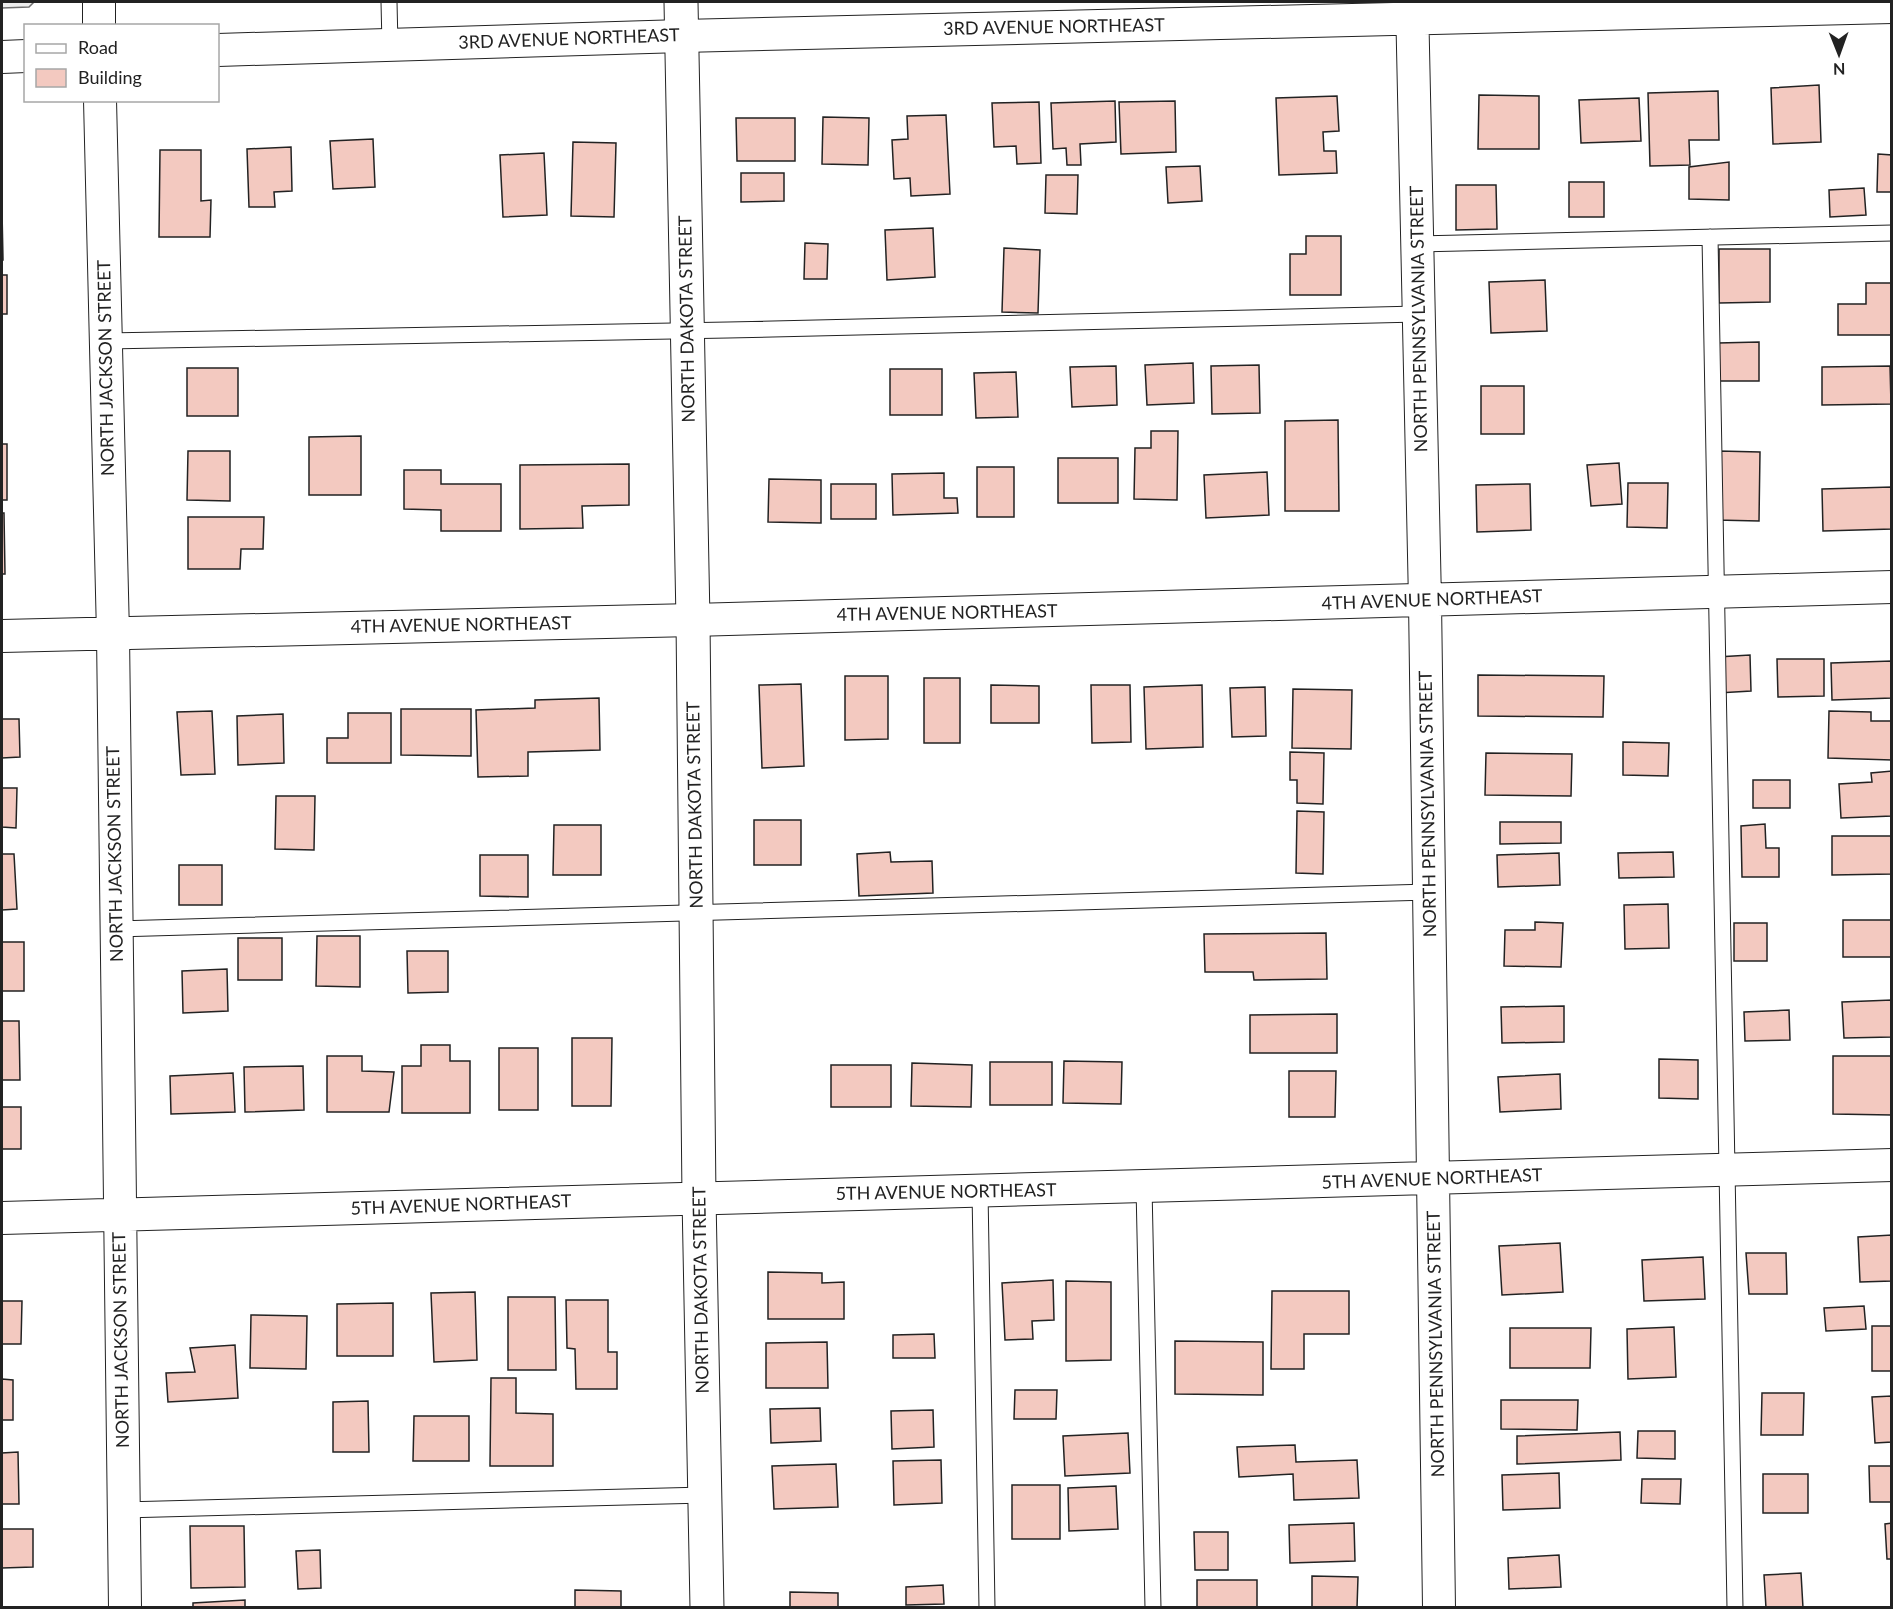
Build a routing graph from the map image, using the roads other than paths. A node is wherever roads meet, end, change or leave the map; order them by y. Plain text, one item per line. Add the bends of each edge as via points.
1 (99, 2) edge
2 (389, 2) edge
3 (681, 2) edge
4 (1700, 6) edge
5 (1892, 7) edge
6 (1412, 10) edge
7 (99, 24) edge
8 (682, 36) junction
9 (390, 45) junction
10 (219, 50) edge
11 (24, 56) edge
12 (2, 57) edge
13 (100, 102) edge
14 (1892, 233) edge
15 (1710, 237) junction
16 (1417, 244) junction
17 (1418, 314) junction
18 (688, 331) junction
19 (106, 341) junction
20 (1892, 587) edge
21 (1715, 592) junction
22 (1425, 601) junction
23 (693, 620) junction
24 (112, 634) junction
25 (2, 636) edge
26 (1429, 892) junction
27 (696, 913) junction
28 (116, 929) junction
29 (1892, 1165) edge
30 (1728, 1170) junction
31 (1433, 1179) junction
32 (1144, 1187) junction
33 (980, 1191) junction
34 (699, 1198) junction
35 (119, 1216) junction
36 (2, 1218) edge
37 (705, 1496) junction
38 (123, 1510) junction
39 (125, 1608) edge
40 (707, 1608) edge
41 (987, 1608) edge
42 (1153, 1608) edge
43 (1439, 1608) edge
44 (1735, 1608) edge

1 - 7 street
2 - 9 lane
3 - 8 street, NORTH DAKOTA STREET
4 - 5 street, 3RD AVENUE NORTHEAST
4 - 6 street, 3RD AVENUE NORTHEAST
6 - 8 street, 3RD AVENUE NORTHEAST
6 - 16 street, NORTH PENNSYLVANIA STREET
8 - 9 street, 3RD AVENUE NORTHEAST
8 - 18 street, NORTH DAKOTA STREET
9 - 10 street, 3RD AVENUE NORTHEAST
11 - 12 street
13 - 19 street, NORTH JACKSON STREET
14 - 15 lane
15 - 16 lane
15 - 21 lane
16 - 17 street, NORTH PENNSYLVANIA STREET
17 - 18 lane
17 - 22 street, NORTH PENNSYLVANIA STREET
18 - 19 lane
18 - 23 street, NORTH DAKOTA STREET
19 - 24 street, NORTH JACKSON STREET
20 - 21 street, 4TH AVENUE NORTHEAST
21 - 22 street, 4TH AVENUE NORTHEAST
21 - 30 lane
22 - 23 street, 4TH AVENUE NORTHEAST
22 - 26 street, NORTH PENNSYLVANIA STREET
23 - 24 street, 4TH AVENUE NORTHEAST
23 - 27 street, NORTH DAKOTA STREET
24 - 25 street, 4TH AVENUE NORTHEAST
24 - 28 street, NORTH JACKSON STREET
26 - 27 lane
26 - 31 street, NORTH PENNSYLVANIA STREET
27 - 28 lane
27 - 34 street, NORTH DAKOTA STREET
28 - 35 street, NORTH JACKSON STREET
29 - 30 street, 5TH AVENUE NORTHEAST
30 - 31 street, 5TH AVENUE NORTHEAST
30 - 44 lane
31 - 32 street, 5TH AVENUE NORTHEAST
31 - 43 street, NORTH PENNSYLVANIA STREET
32 - 33 street, 5TH AVENUE NORTHEAST
32 - 42 lane
33 - 34 street, 5TH AVENUE NORTHEAST
33 - 41 lane
34 - 35 street, 5TH AVENUE NORTHEAST
34 - 37 street, NORTH DAKOTA STREET
35 - 36 street, 5TH AVENUE NORTHEAST
35 - 38 street, NORTH JACKSON STREET
37 - 38 lane
37 - 40 street, NORTH DAKOTA STREET
38 - 39 street, NORTH JACKSON STREET

